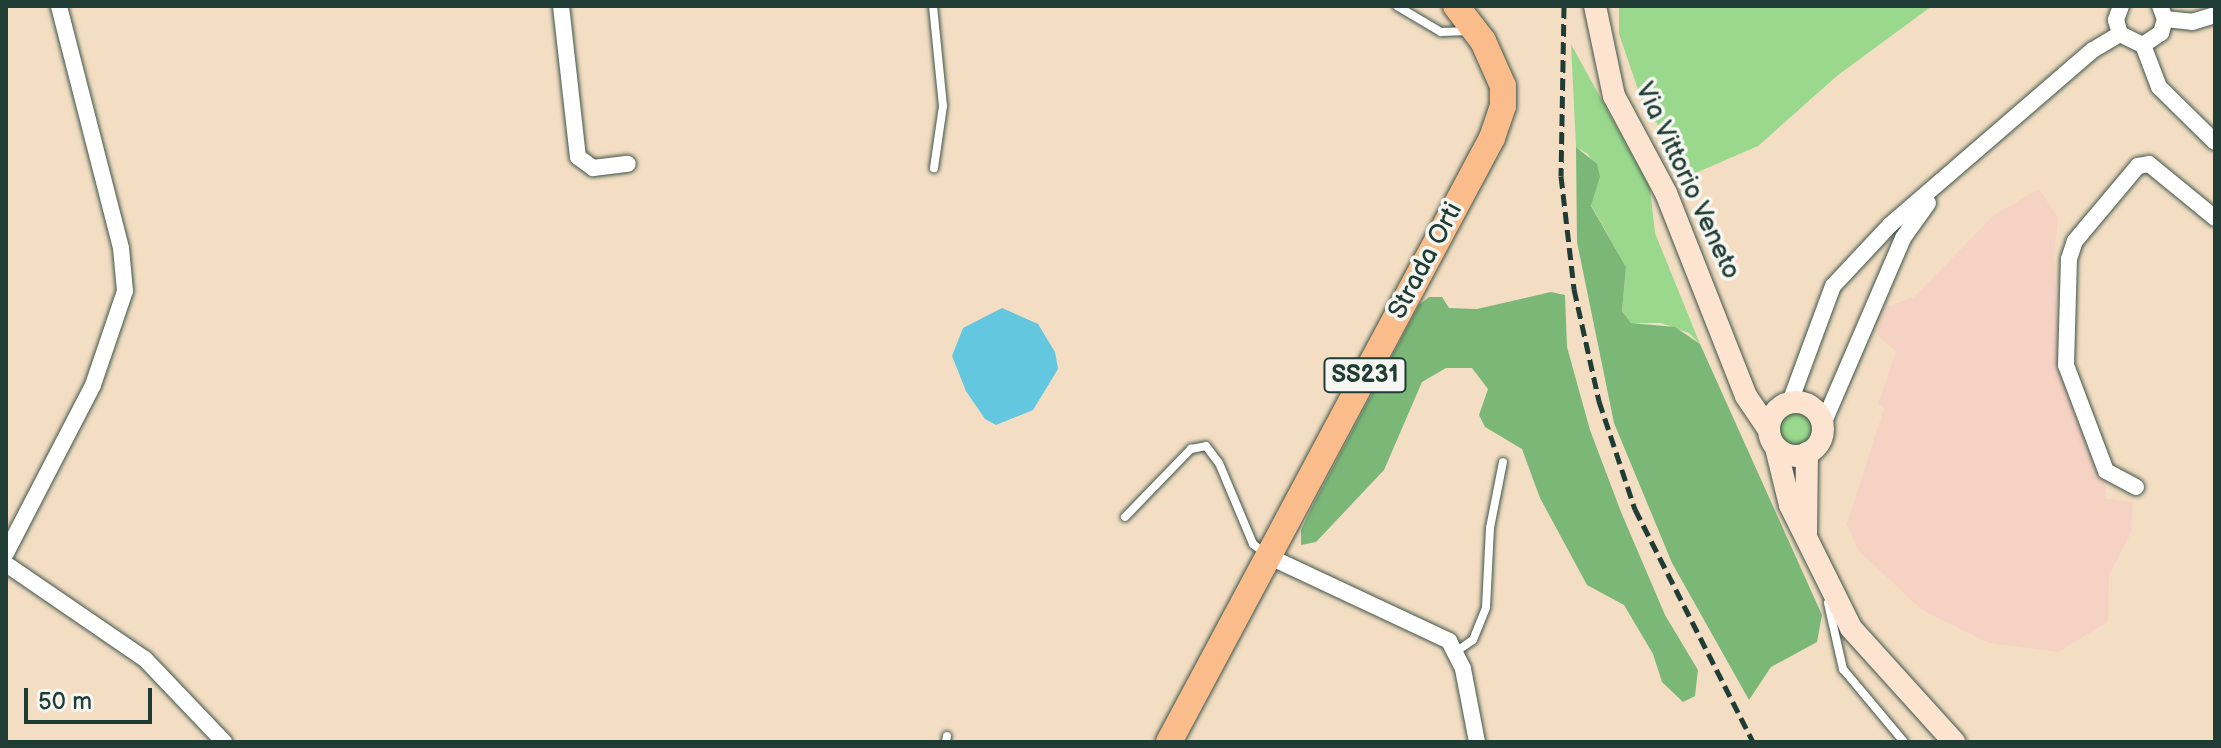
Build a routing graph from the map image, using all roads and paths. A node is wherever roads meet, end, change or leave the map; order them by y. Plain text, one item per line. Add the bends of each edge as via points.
1 (59, 6) edge
2 (561, 6) edge
3 (933, 6) edge
4 (1397, 6) edge
5 (1456, 6) edge
6 (1595, 6) edge
7 (2121, 6) edge
8 (2162, 12) edge
9 (2215, 15) edge
10 (1474, 29) junction
11 (2120, 34) junction
12 (2143, 45) junction
13 (2215, 142) edge
14 (628, 164) dead end
15 (934, 168) dead end
16 (1941, 185) junction
17 (2215, 218) edge
18 (1741, 377) junction
19 (1786, 403) junction
20 (1823, 424) junction
21 (1772, 439) junction
22 (1807, 453) junction
23 (1503, 462) dead end
24 (2136, 487) dead end
25 (1125, 517) dead end
26 (1806, 535) junction
27 (6, 553) edge
28 (1270, 557) junction
29 (6, 564) edge
30 (1825, 583) junction
31 (1457, 651) junction
32 (224, 742) edge
33 (1169, 742) edge
34 (1477, 742) edge
35 (1904, 742) edge
36 (1954, 742) edge

1 - 27 street via 121,248 125,291 93,385
2 - 14 street via 578,157 593,168
3 - 15 lane via 943,106
4 - 10 lane via 1441,32
5 - 10 main road, Strada Orti / SS231
6 - 18 main road, Via Vittorio Veneto via 1614,96 1666,193
7 - 11 street via 2116,20
8 - 9 street via 2192,22
8 - 12 street via 2161,33
10 - 28 main road, Strada Orti / SS231 via 1503,86 1503,106 1492,138
11 - 12 street
11 - 16 street via 2093,50
12 - 13 street via 2159,87
16 - 19 street via 1890,225 1833,286
16 - 20 street via 1903,238
17 - 24 street via 2149,164 2138,166 2075,241 2069,259 2066,365 2106,471
18 - 19 main road, Via Vittorio Veneto via 1762,398
18 - 21 main road, Via Vittorio Veneto via 1746,396
19 - 20 main road via 1807,404
19 - 21 main road
20 - 22 main road via 1820,441
21 - 22 main road via 1791,456
21 - 26 main road via 1784,487
22 - 26 main road
23 - 31 lane via 1490,528 1486,607 1473,640
25 - 28 lane via 1191,449 1206,446 1219,463 1253,544
26 - 30 main road
28 - 31 street via 1449,641
28 - 33 main road, Strada Orti / SS231
29 - 32 street via 145,659
30 - 35 lane via 1843,669
30 - 36 main road via 1872,656
31 - 34 street

